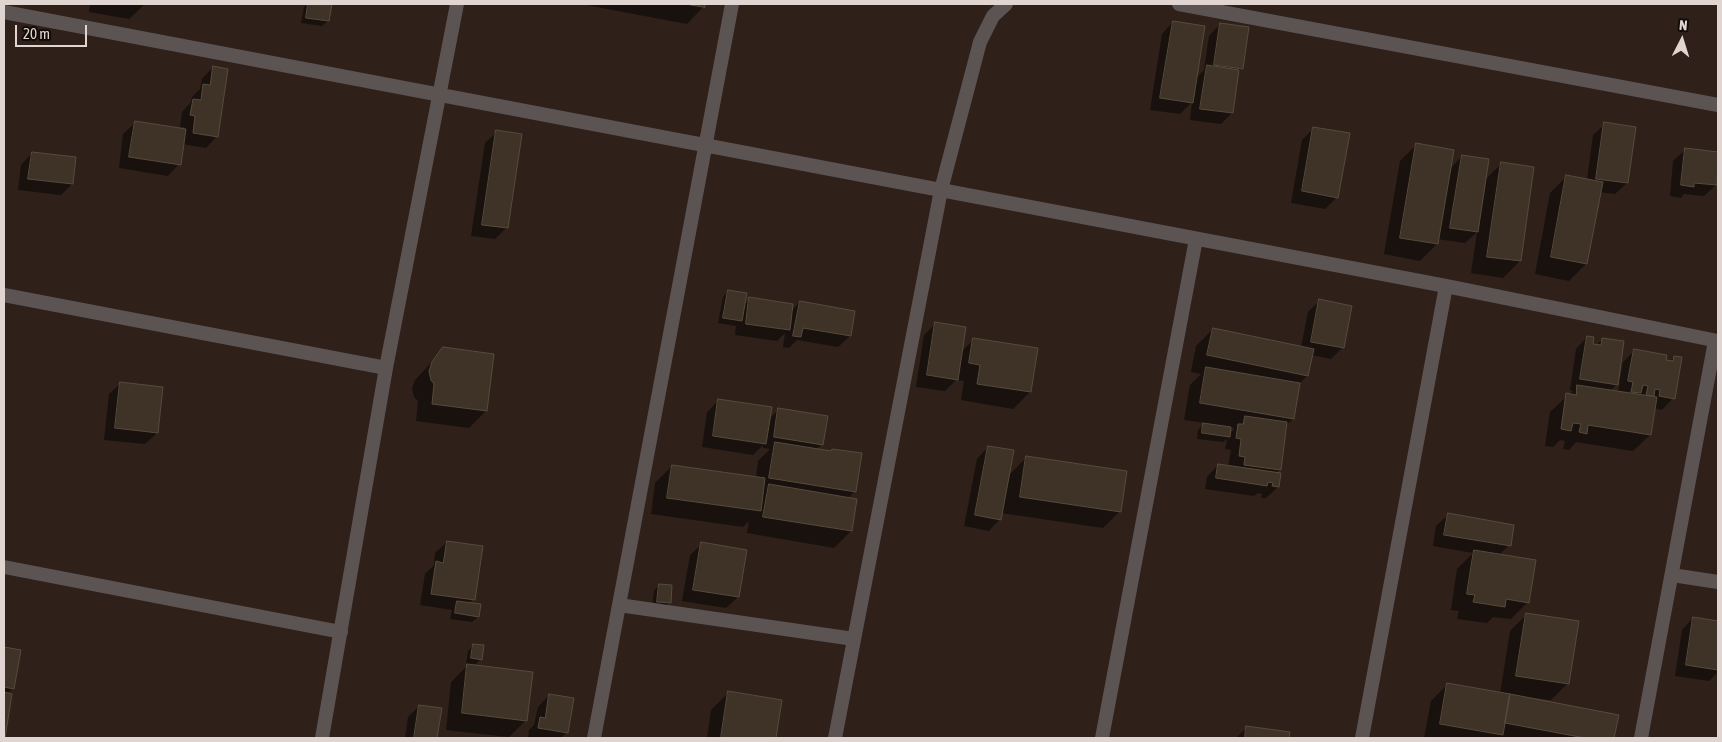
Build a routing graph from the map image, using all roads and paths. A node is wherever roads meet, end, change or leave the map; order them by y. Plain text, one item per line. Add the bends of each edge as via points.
1 (458, 4) edge
2 (732, 4) edge
3 (1006, 4) edge
4 (1179, 4) edge
5 (4, 12) edge
6 (441, 95) junction
7 (1718, 105) edge
8 (705, 145) junction
9 (941, 190) junction
10 (1196, 239) junction
11 (1446, 286) junction
12 (4, 295) edge
13 (1717, 341) edge
14 (386, 368) junction
15 (4, 567) edge
16 (1672, 575) junction
17 (1718, 582) edge
18 (619, 605) junction
19 (342, 632) junction
20 (854, 639) junction
21 (322, 738) edge
22 (594, 738) edge
23 (835, 738) edge
24 (1102, 738) edge
25 (1362, 738) edge
26 (1641, 738) edge

1 - 6 street
2 - 8 street
3 - 9 street via 993,16 980,42
4 - 7 street
5 - 6 street
6 - 8 street
6 - 14 street
8 - 9 street
8 - 18 street
9 - 10 street
9 - 20 street
10 - 11 street
10 - 24 street
11 - 13 street
11 - 25 street
12 - 14 street
13 - 16 street
14 - 19 street
15 - 19 street
16 - 17 street
16 - 26 street
18 - 20 street
18 - 22 street
19 - 21 street
20 - 23 street

